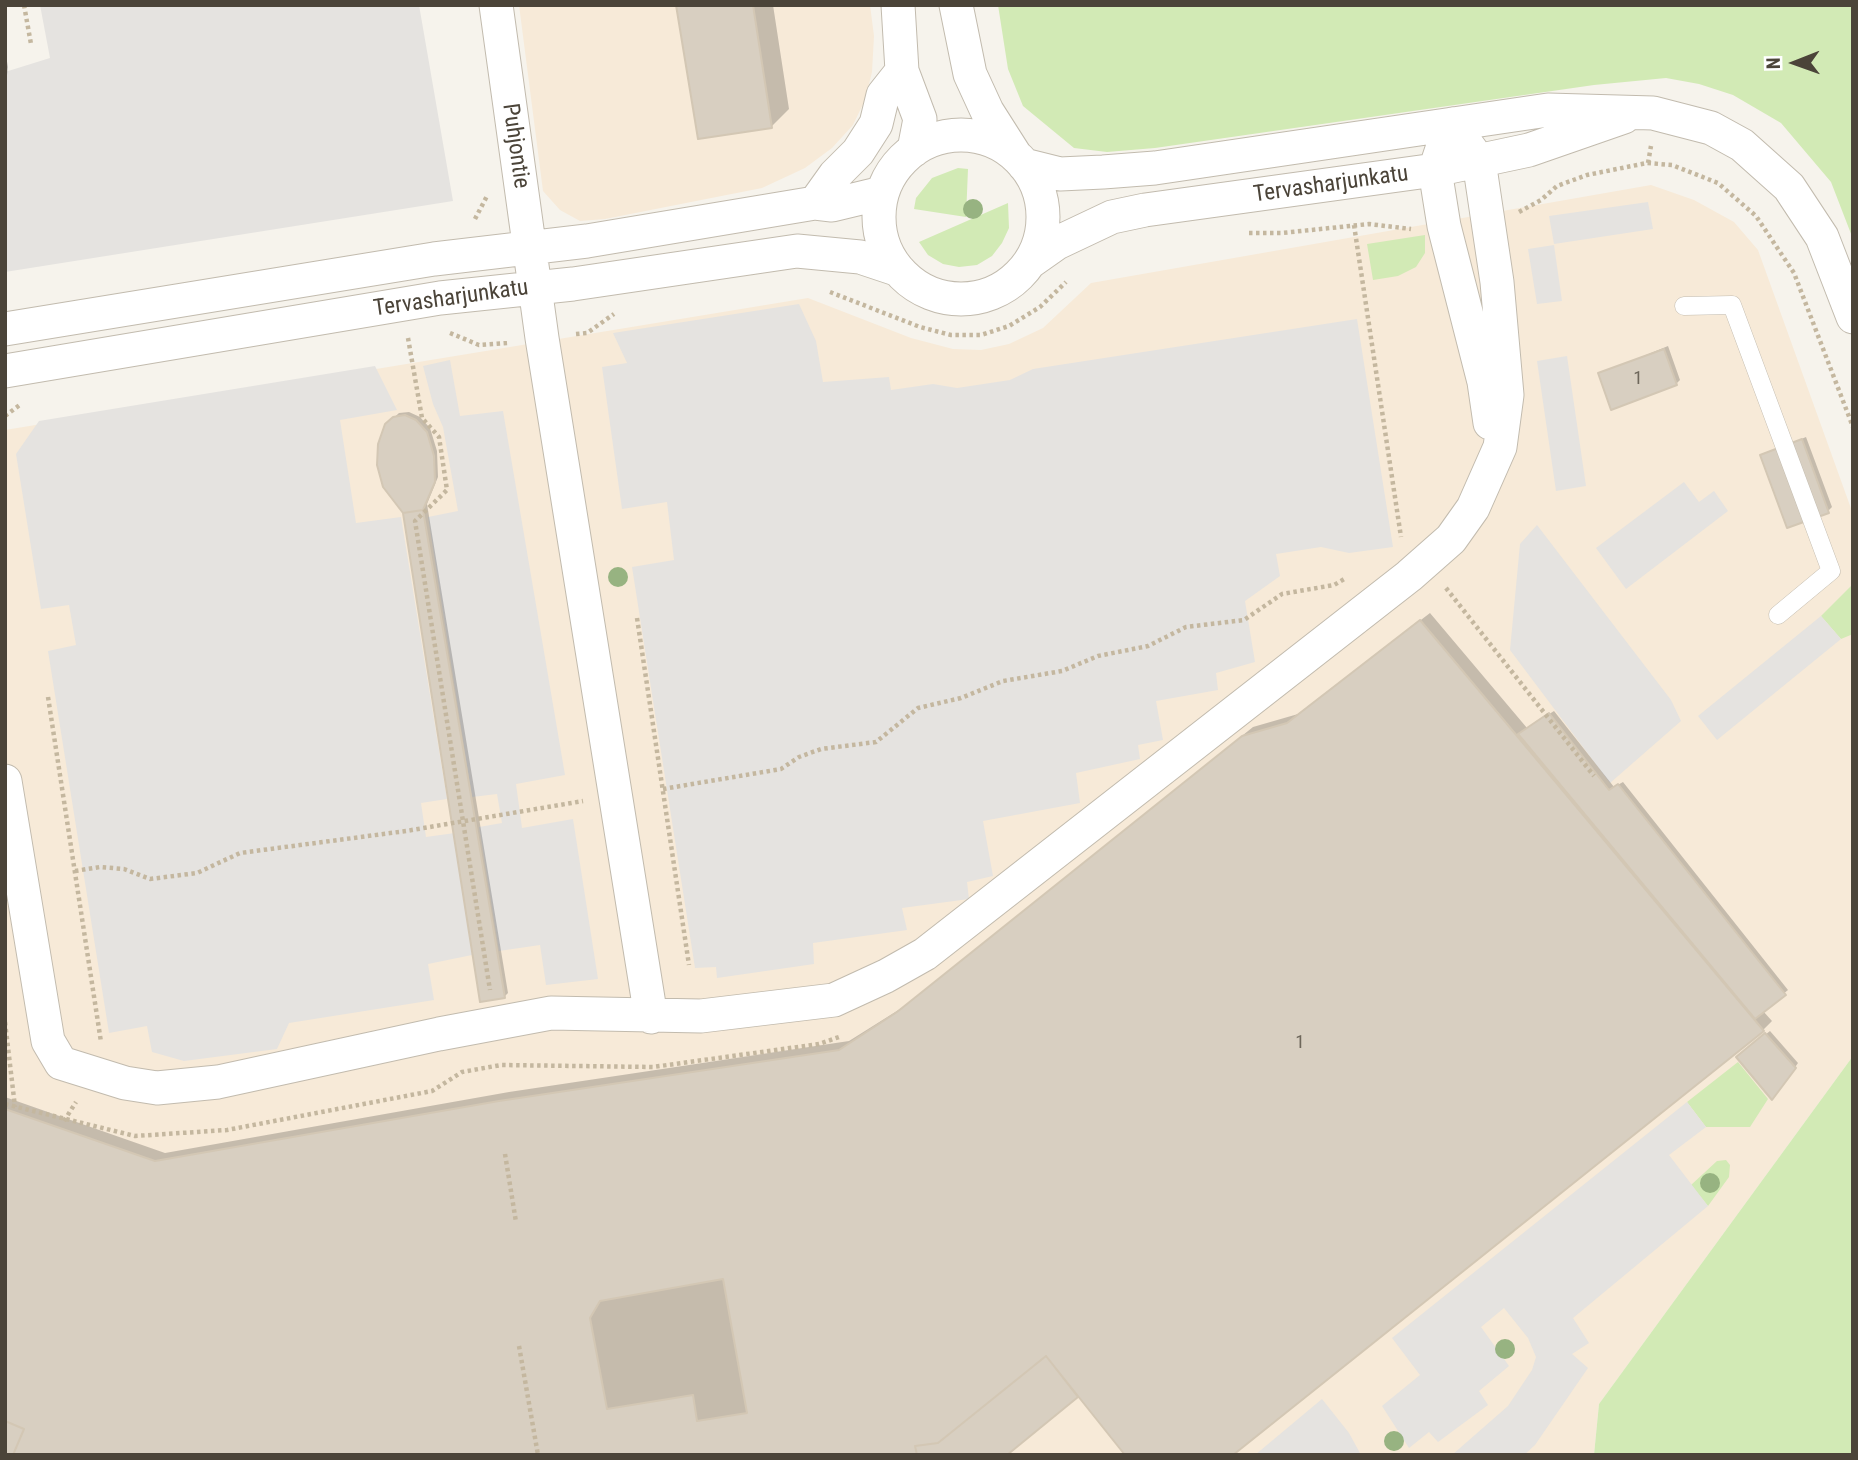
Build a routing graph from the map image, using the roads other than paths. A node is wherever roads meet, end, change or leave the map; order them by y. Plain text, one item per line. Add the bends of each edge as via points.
1 (496, 5) edge
2 (898, 5) edge
3 (956, 5) edge
4 (902, 71) junction
5 (1636, 113) junction
6 (1452, 124) junction
7 (914, 150) junction
8 (1019, 160) junction
9 (1479, 161) junction
10 (1435, 170) junction
11 (882, 194) junction
12 (815, 203) junction
13 (529, 246) junction
14 (1030, 262) junction
15 (897, 269) junction
16 (534, 288) junction
17 (1684, 306) dead end
18 (1853, 317) edge
19 (5, 329) edge
20 (5, 371) edge
21 (1485, 479) junction
22 (1778, 615) dead end
23 (5, 781) edge
24 (651, 1017) junction

1 - 13 street, Puhjontie
2 - 4 street
3 - 8 street via 970,74 987,111
4 - 7 street via 920,119
4 - 12 street via 883,95 876,124 858,152
5 - 6 street, Tervasharjunkatu via 1548,110
5 - 9 street, Tervasharjunkatu via 1529,150
5 - 18 street, Tervasharjunkatu via 1712,128 1765,163 1808,212
6 - 8 street, Tervasharjunkatu via 1155,168 1060,174
6 - 9 street
6 - 10 street
7 - 8 street via 938,138 965,135 991,141
7 - 11 street via 894,170
8 - 14 street via 1037,187 1043,212 1040,238
9 - 10 street, Tervasharjunkatu
9 - 21 street via 1507,395 1500,447
10 - 14 street, Tervasharjunkatu via 1145,210 1084,228
10 - 21 street via 1447,245 1490,415
11 - 12 street, Tervasharjunkatu via 832,205
11 - 15 street via 878,220 884,246
12 - 13 street, Tervasharjunkatu via 587,242
13 - 16 street, Puhjontie
13 - 19 street, Tervasharjunkatu
14 - 15 street via 1013,281 991,294 965,299 939,297 916,286
15 - 16 street, Tervasharjunkatu via 860,257 797,251
16 - 20 street, Tervasharjunkatu via 440,298
16 - 24 street, Puhjontie
17 - 22 lane via 1732,305 1831,571
21 - 24 street via 1474,508 1451,539 1409,576 926,954 834,1000 743,1012
23 - 24 street via 48,1041 61,1063 157,1088 205,1083 551,1013

